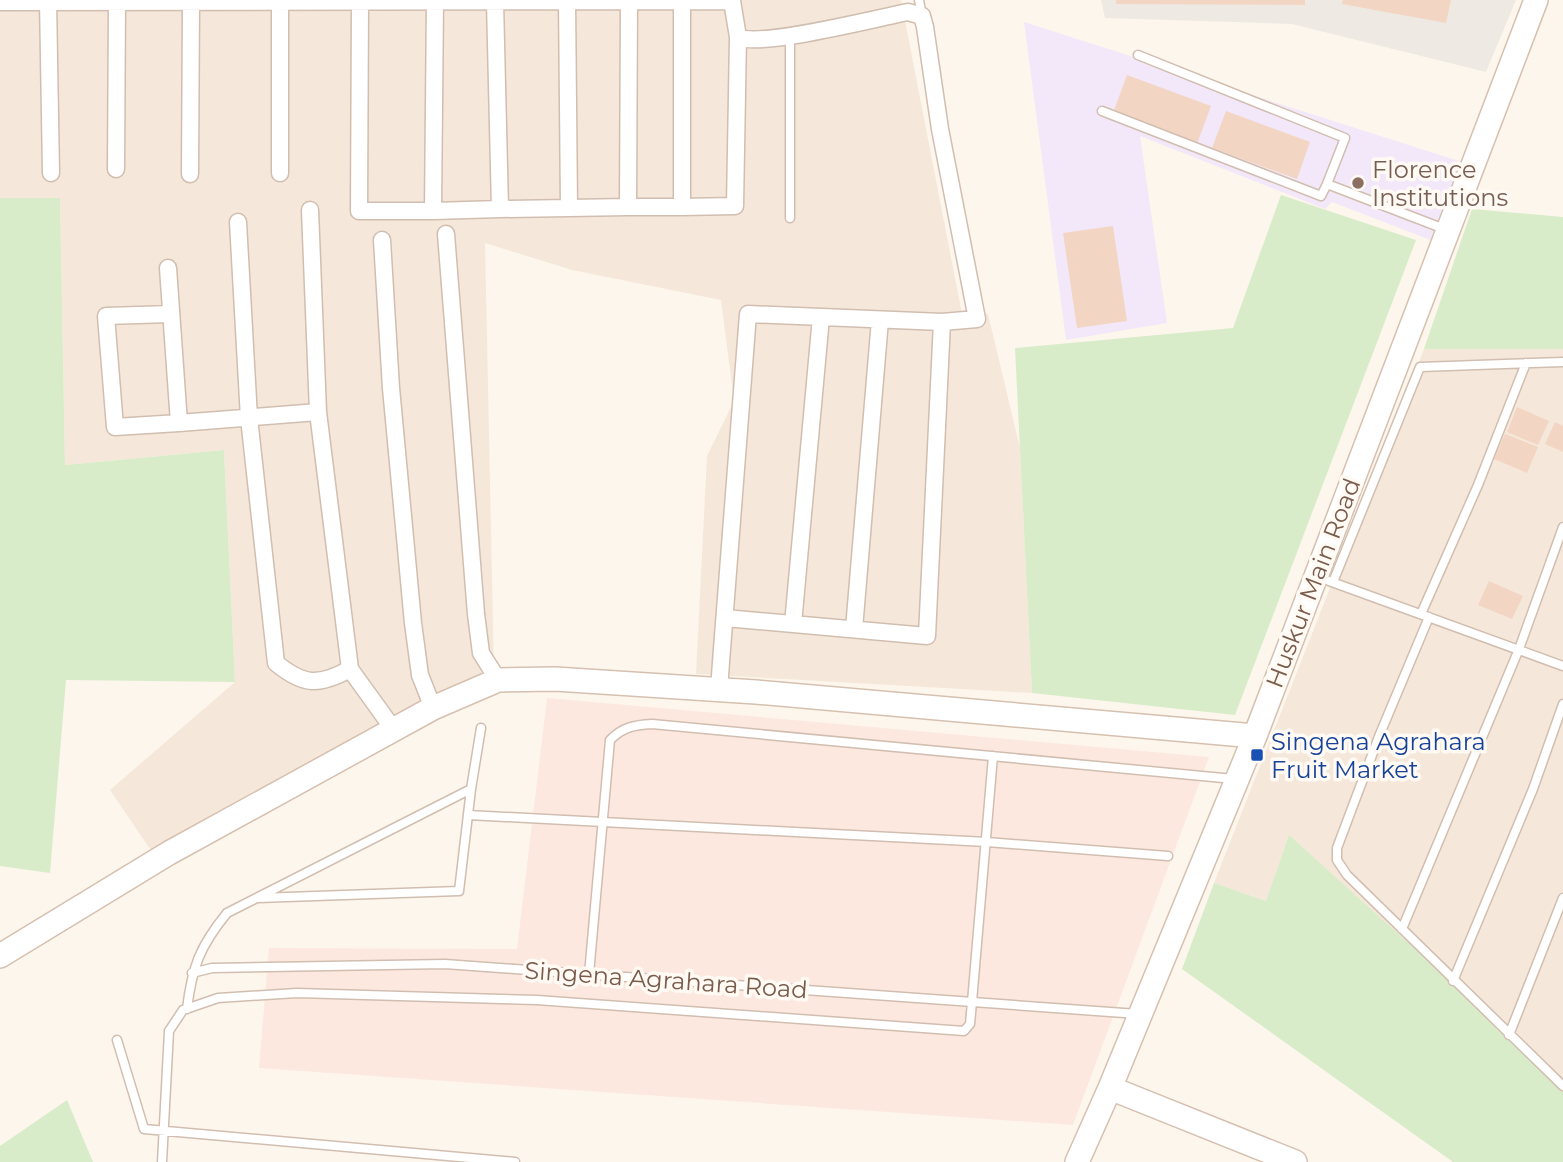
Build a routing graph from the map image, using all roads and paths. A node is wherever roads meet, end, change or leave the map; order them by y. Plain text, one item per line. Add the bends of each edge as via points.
1 (1536, 0) edge
2 (48, 1) edge
3 (182, 1) edge
4 (435, 1) edge
5 (567, 1) edge
6 (629, 1) edge
7 (652, 1) edge
8 (682, 1) edge
9 (0, 2) edge
10 (117, 2) junction
11 (280, 2) junction
12 (360, 2) edge
13 (495, 2) edge
14 (921, 8) edge
15 (790, 36) junction
16 (738, 37) junction
17 (1138, 55) dead end
18 (1102, 111) dead end
19 (116, 169) dead end
20 (51, 173) dead end
21 (280, 173) dead end
22 (190, 174) dead end
23 (1327, 184) junction
24 (628, 206) junction
25 (682, 207) junction
26 (569, 208) junction
27 (500, 209) junction
28 (310, 210) dead end
29 (433, 211) junction
30 (790, 218) dead end
31 (237, 222) dead end
32 (1447, 230) junction
33 (446, 234) dead end
34 (382, 240) dead end
35 (168, 268) dead end
36 (170, 314) junction
37 (821, 317) junction
38 (880, 320) junction
39 (942, 322) junction
40 (1563, 362) edge
41 (1526, 363) junction
42 (318, 412) junction
43 (249, 418) junction
44 (179, 423) junction
45 (1563, 527) edge
46 (1324, 579) junction
47 (1425, 616) junction
48 (724, 618) junction
49 (793, 624) junction
50 (854, 629) junction
51 (1519, 649) junction
52 (1563, 666) edge
53 (350, 669) junction
54 (498, 680) junction
55 (719, 690) junction
56 (1563, 704) edge
57 (433, 708) junction
58 (481, 728) dead end
59 (394, 730) junction
60 (1255, 736) junction
61 (993, 756) junction
62 (1237, 780) junction
63 (471, 789) junction
64 (468, 815) junction
65 (603, 821) junction
66 (987, 842) junction
67 (1168, 856) dead end
68 (256, 898) junction
69 (1563, 898) edge
70 (1402, 929) junction
71 (0, 956) edge
72 (192, 973) junction
73 (589, 974) junction
74 (1454, 981) junction
75 (972, 1002) junction
76 (187, 1009) junction
77 (1140, 1014) junction
78 (1509, 1034) junction
79 (117, 1040) dead end
80 (1563, 1086) edge
81 (1110, 1088) junction
82 (162, 1130) junction
83 (162, 1162) edge
84 (515, 1162) edge
85 (1077, 1162) edge
86 (1295, 1162) edge

1 - 32 street, Huskur Main Road
2 - 9 street
2 - 10 street
2 - 20 street
3 - 10 street
3 - 11 street
3 - 22 street
4 - 12 street
4 - 13 street
4 - 29 street
5 - 6 street
5 - 13 street
5 - 26 street
6 - 7 street
6 - 24 street
7 - 8 street
8 - 16 street via 732,1
8 - 25 street
10 - 19 street
11 - 12 street
11 - 21 street
12 - 29 street via 359,211
13 - 27 street
14 - 15 street
14 - 39 street via 977,318
15 - 16 street via 745,41
15 - 30 lane
16 - 25 street via 735,206
17 - 23 lane via 1345,138
18 - 23 lane via 1321,196
23 - 32 lane
24 - 25 street
24 - 26 street
26 - 27 street
27 - 29 street
28 - 42 street
31 - 43 street
32 - 46 street, Huskur Main Road
33 - 54 street via 476,614 481,653
34 - 57 street via 412,624 420,675
35 - 36 street
36 - 44 street
36 - 44 street via 106,316 108,344 115,427
37 - 38 street
37 - 48 street via 748,314
37 - 49 street
38 - 39 street
38 - 50 street
39 - 50 street via 927,636
40 - 41 lane
41 - 46 lane via 1420,367
41 - 47 lane
42 - 43 street
42 - 53 street
43 - 44 street
43 - 53 street via 276,663 294,677 312,682
45 - 51 lane
46 - 47 lane
46 - 60 street, Huskur Main Road
47 - 51 lane
47 - 70 lane via 1337,860
48 - 49 street
48 - 55 street
49 - 50 street
51 - 52 lane
51 - 70 lane
53 - 59 street
54 - 55 street via 555,679
54 - 57 street
55 - 60 street
56 - 74 lane
57 - 59 street
58 - 63 lane
59 - 71 street via 169,853
60 - 62 street, Huskur Main Road
61 - 62 lane
61 - 65 lane via 632,725 610,740
61 - 66 lane
62 - 77 street, Huskur Main Road
63 - 64 lane
63 - 68 lane
64 - 65 lane
64 - 68 lane via 459,891
65 - 66 lane
65 - 73 lane
66 - 67 lane
66 - 75 lane
68 - 72 lane via 227,913 211,932
69 - 78 lane
70 - 74 lane
72 - 73 lane, Singena Agrahara Road via 212,968 445,964
72 - 76 lane
73 - 75 lane, Singena Agrahara Road
74 - 78 lane
75 - 76 lane via 970,1024 964,1031 537,1000 388,995 252,995 218,998
75 - 77 lane, Singena Agrahara Road
76 - 82 lane via 169,1031
77 - 81 street, Huskur Main Road
78 - 80 lane
79 - 82 lane via 144,1129
81 - 85 street, Huskur Main Road
81 - 86 street
82 - 83 lane
82 - 84 lane

